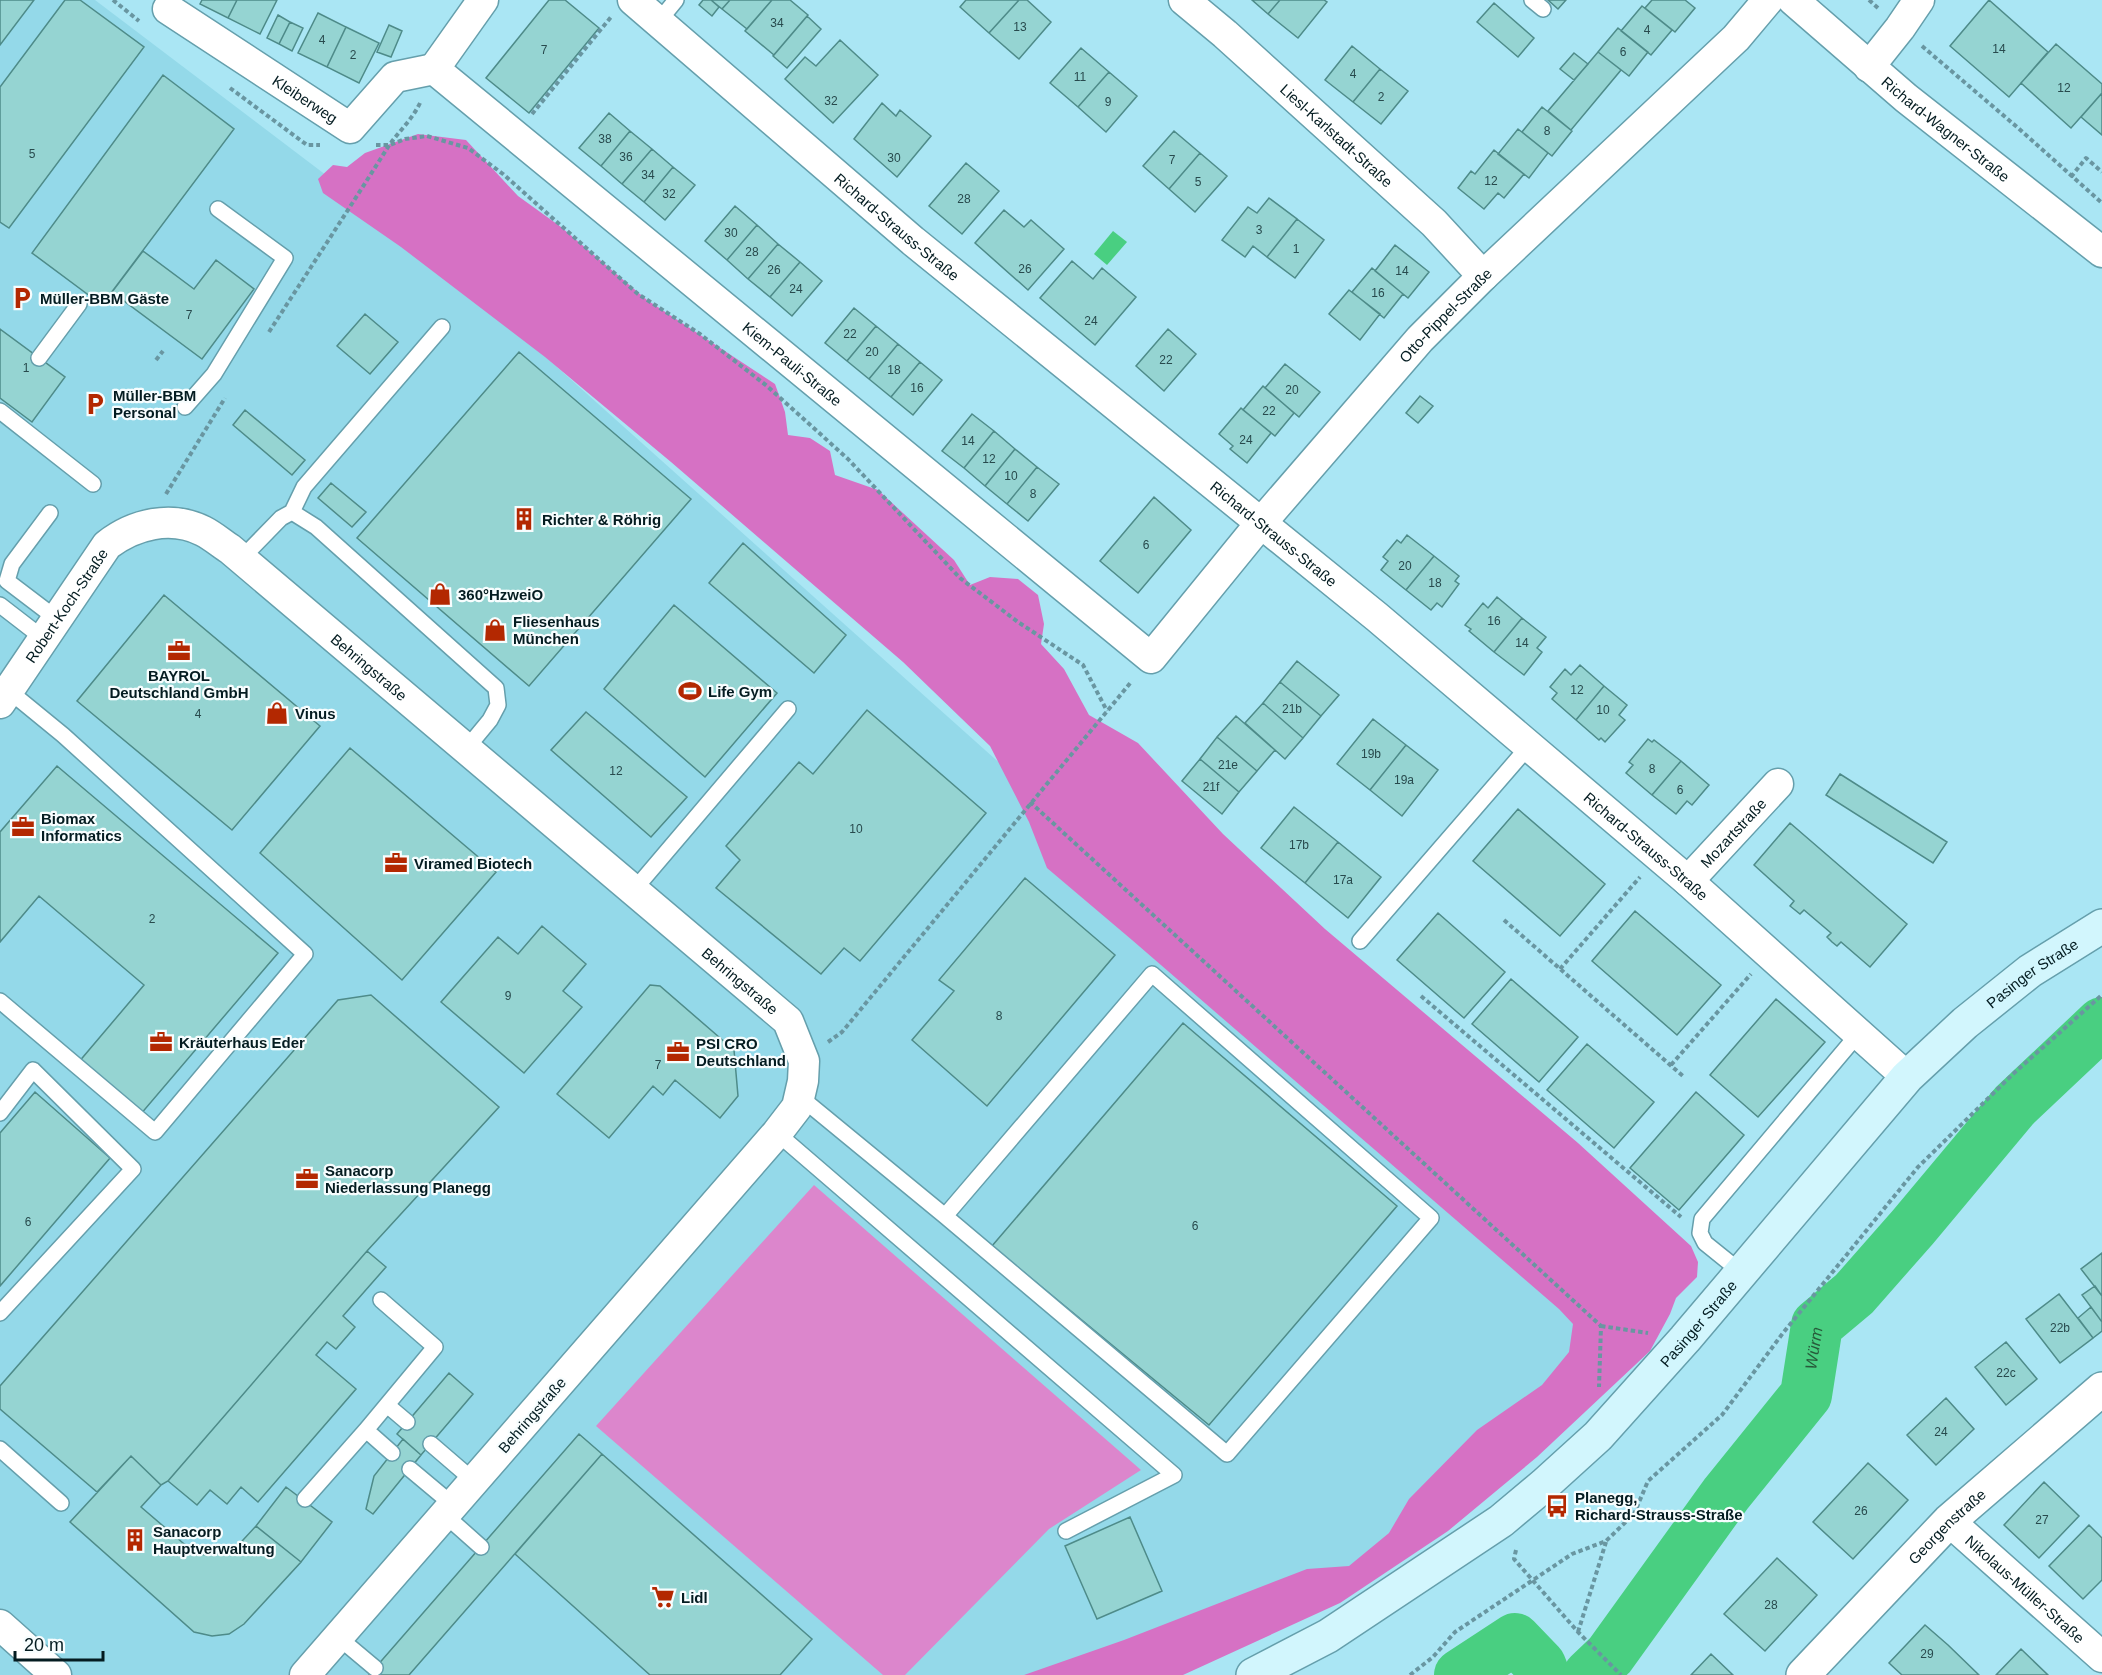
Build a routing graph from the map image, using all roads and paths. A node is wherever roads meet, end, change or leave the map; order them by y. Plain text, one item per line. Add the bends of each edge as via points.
1 (483, 0) edge
2 (1184, 0) edge
3 (1768, 0) edge
4 (1792, 0) edge
5 (1869, 0) edge
6 (1919, 0) edge
7 (625, 5) edge
8 (168, 9) dead end
9 (667, 11) edge
10 (1900, 28) junction
11 (1869, 67) junction
12 (434, 69) junction
13 (514, 136) junction
14 (390, 145) junction
15 (2102, 172) edge
16 (2071, 177) junction
17 (2102, 203) edge
18 (218, 209) dead end
19 (2102, 252) edge
20 (1483, 276) junction
21 (80, 304) dead end
22 (442, 327) dead end
23 (268, 334) dead end
24 (163, 351) dead end
25 (39, 358) dead end
26 (156, 360) dead end
27 (229, 393) dead end
28 (185, 407) dead end
29 (0, 411) edge
30 (93, 484) dead end
31 (292, 512) junction
32 (50, 513) dead end
33 (1262, 523) junction
34 (147, 525) junction
35 (241, 559) junction
36 (0, 605) edge
37 (50, 629) junction
38 (1151, 658) junction
39 (4, 697) edge
40 (788, 709) dead end
41 (1107, 711) junction
42 (1529, 746) junction
43 (466, 748) junction
44 (1778, 784) dead end
45 (1030, 802) junction
46 (1659, 856) junction
47 (1688, 881) junction
48 (634, 890) junction
49 (1504, 920) dead end
50 (2102, 926) edge
51 (1360, 941) dead end
52 (1769, 953) junction
53 (1560, 969) junction
54 (2102, 995) edge
55 (1422, 996) dead end
56 (0, 1001) edge
57 (1858, 1034) junction
58 (804, 1061) junction
59 (1671, 1065) junction
60 (1684, 1077) dead end
61 (1907, 1077) junction
62 (799, 1096) junction
63 (0, 1113) edge
64 (777, 1133) junction
65 (945, 1216) junction
66 (1700, 1233) junction
67 (1741, 1272) junction
68 (381, 1300) dead end
69 (0, 1313) edge
70 (1601, 1326) junction
71 (1685, 1339) junction
72 (2102, 1389) edge
73 (387, 1405) junction
74 (407, 1422) dead end
75 (366, 1430) junction
76 (1598, 1436) junction
77 (431, 1444) dead end
78 (0, 1449) edge
79 (392, 1453) dead end
80 (410, 1469) dead end
81 (474, 1481) junction
82 (305, 1499) dead end
83 (61, 1503) dead end
84 (449, 1510) junction
85 (1949, 1521) junction
86 (1066, 1531) dead end
87 (1606, 1541) junction
88 (481, 1547) dead end
89 (1532, 1580) junction
90 (0, 1625) edge
91 (1578, 1632) junction
92 (338, 1637) junction
93 (2102, 1657) edge
94 (375, 1668) dead end
95 (56, 1675) edge
96 (305, 1675) edge
97 (1253, 1675) edge
98 (1410, 1675) edge
99 (1621, 1675) edge
100 (1803, 1675) edge

1 - 12 street
2 - 20 street, Liesl-Karlstadt-Straße via 1434,223
3 - 20 street, Otto-Pippel-Straße via 1736,38
4 - 11 street, Richard-Wagner-Straße
5 - 10 path
6 - 10 street
7 - 9 street, Richard-Strauss-Straße
7 - 13 path
8 - 12 street, Kleiberweg via 350,128 395,77
9 - 33 street, Richard-Strauss-Straße via 913,241
10 - 11 street
10 - 16 path
11 - 19 street, Richard-Wagner-Straße
12 - 13 street, Kiem-Pauli-Straße
12 - 14 path via 415,114
13 - 38 street, Kiem-Pauli-Straße
14 - 23 path
14 - 41 path via 427,136 468,148 503,174 638,294 700,334 767,386 848,459 960,578 1017,622 1083,665
15 - 16 path via 2086,158
16 - 17 path
18 - 28 lane via 285,258 214,374
20 - 33 street, Otto-Pippel-Straße via 1420,339
21 - 25 lane
22 - 31 lane via 304,488
24 - 26 path
27 - 34 path
29 - 30 lane
31 - 35 lane via 281,518
31 - 43 lane via 315,527 496,688 498,705
32 - 37 lane via 12,564 7,581
33 - 38 street, Otto-Pippel-Straße
33 - 42 street, Richard-Strauss-Straße
34 - 35 street, Behringstraße via 164,523 203,531
34 - 37 street, Robert-Koch-Straße via 108,545
35 - 43 street, Behringstraße
36 - 37 lane
37 - 39 street, Robert-Koch-Straße
38 - 41 path
39 - 56 lane via 63,735 304,954 155,1132
40 - 48 lane
41 - 45 path
42 - 46 street, Richard-Strauss-Straße
42 - 51 lane
43 - 48 street, Behringstraße
44 - 47 street, Mozartstraße
45 - 58 path via 842,1032
45 - 70 path
46 - 47 street, Richard-Strauss-Straße
46 - 53 path
47 - 52 street, Richard-Strauss-Straße
48 - 58 street, Behringstraße via 788,1021
49 - 53 path
50 - 61 main road, Pasinger Straße via 2030,971 1965,1023
52 - 57 street, Richard-Strauss-Straße
52 - 59 path
53 - 59 path
54 - 87 path via 2013,1074 1918,1167 1722,1414 1648,1481 1634,1514
55 - 66 path
57 - 61 street, Richard-Strauss-Straße
57 - 66 lane via 1701,1219
58 - 62 street, Behringstraße
59 - 60 path
61 - 67 main road, Pasinger Straße
62 - 64 street, Behringstraße via 797,1107
62 - 65 lane
63 - 69 lane via 33,1070 133,1169
64 - 81 street, Behringstraße
64 - 86 lane via 1174,1475
65 - 65 lane via 1152,974 1431,1218 1227,1454
66 - 67 lane via 1705,1243
67 - 71 main road, Pasinger Straße
68 - 73 lane via 435,1347
70 - 71 path
70 - 76 path
71 - 76 main road, Pasinger Straße
72 - 85 street, Georgenstraße
73 - 74 lane
73 - 75 lane
75 - 79 lane
75 - 82 lane
76 - 97 main road, Pasinger Straße via 1501,1521 1328,1636
77 - 81 lane
78 - 83 lane
80 - 84 lane
81 - 84 street, Behringstraße
84 - 88 lane
84 - 92 street, Behringstraße
85 - 93 street, Nikolaus-Müller-Straße
85 - 100 street, Georgenstraße
87 - 89 path via 1572,1554
87 - 91 path
89 - 91 path
89 - 98 path via 1455,1632
90 - 95 street
91 - 99 path
92 - 94 lane
92 - 96 street, Behringstraße

